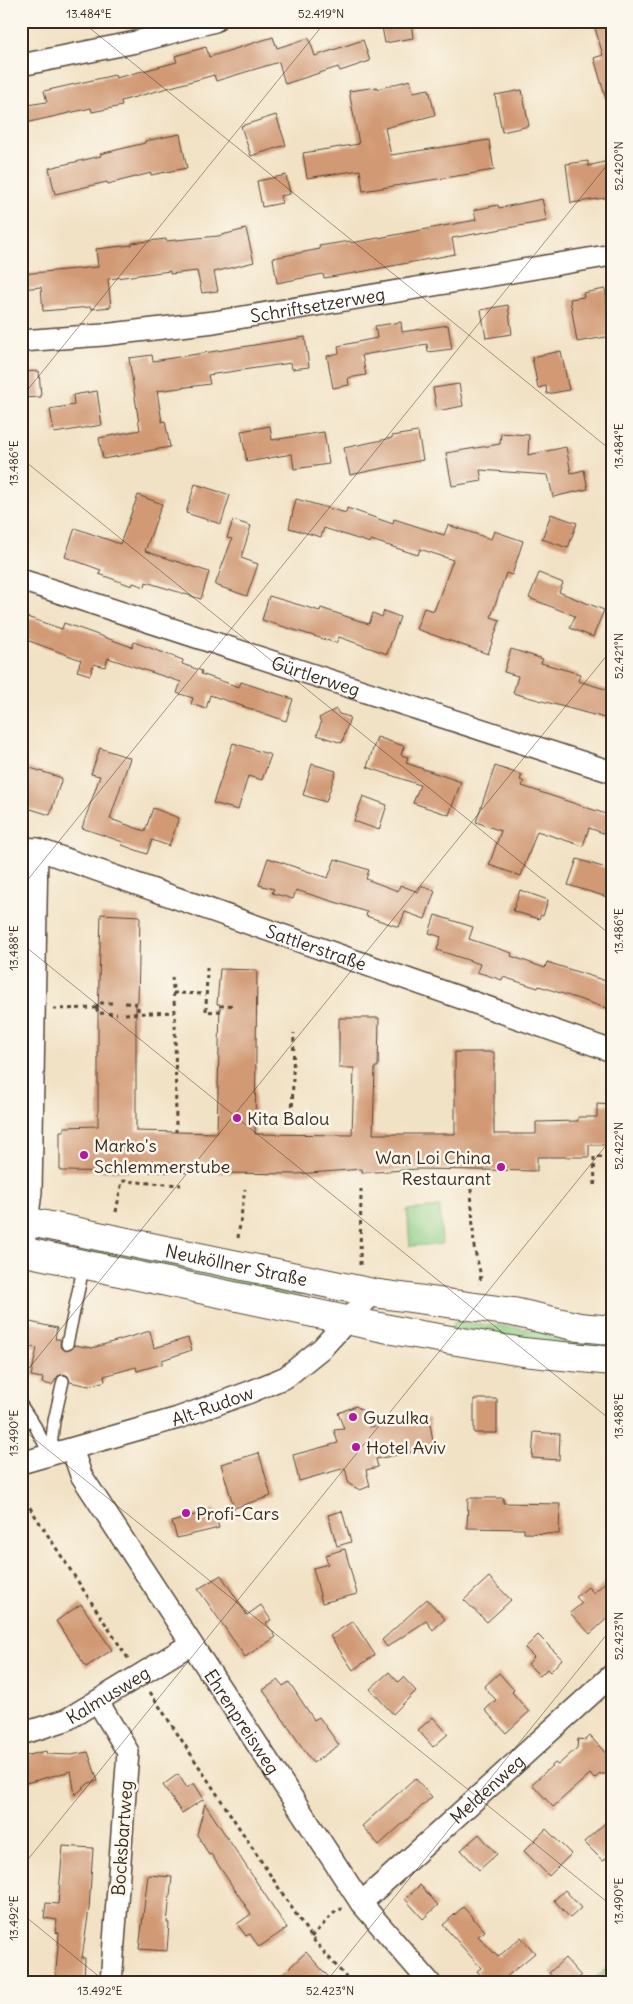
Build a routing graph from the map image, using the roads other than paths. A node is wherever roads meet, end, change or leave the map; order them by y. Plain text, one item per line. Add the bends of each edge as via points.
1 (215, 21) edge
2 (21, 65) edge
3 (612, 254) edge
4 (21, 341) edge
5 (21, 580) edge
6 (612, 772) edge
7 (29, 849) edge
8 (612, 1051) edge
9 (25, 1221) edge
10 (22, 1252) edge
11 (84, 1264) junction
12 (374, 1293) junction
13 (452, 1304) junction
14 (347, 1321) junction
15 (612, 1330) edge
16 (444, 1339) junction
17 (67, 1344) dead end
18 (612, 1361) edge
19 (63, 1381) dead end
20 (21, 1405) edge
21 (72, 1449) junction
22 (50, 1455) junction
23 (21, 1463) edge
24 (191, 1644) junction
25 (612, 1675) edge
26 (98, 1702) junction
27 (21, 1734) edge
28 (361, 1903) junction
29 (111, 1983) edge
30 (430, 1983) edge

1 - 2 street via 136,42
3 - 4 street, Schriftsetzerweg via 214,322
5 - 6 street, Gürtlerweg
7 - 8 street, Sattlerstraße
7 - 9 street via 31,1192
9 - 10 street
9 - 12 main road, Neuköllner Straße
10 - 11 main road, Neuköllner Straße
11 - 14 main road, Neuköllner Straße
11 - 17 lane
12 - 13 main road, Neuköllner Straße
12 - 14 street, Alt-Rudow
13 - 15 main road, Neuköllner Straße
13 - 16 main road
14 - 16 main road, Neuköllner Straße
14 - 21 street, Alt-Rudow via 322,1348 286,1377 178,1418
16 - 18 main road, Neuköllner Straße via 523,1352
19 - 22 lane
20 - 22 lane
21 - 22 street, Alt-Rudow
21 - 24 street, Ehrenpreisweg via 81,1475
22 - 23 street, Alt-Rudow
24 - 26 street, Kalmusweg
24 - 28 street, Ehrenpreisweg
25 - 28 street, Meldenweg
26 - 27 street, Kalmusweg via 66,1720
26 - 29 street, Bocksbartweg via 128,1752
28 - 30 street, Ehrenpreisweg

